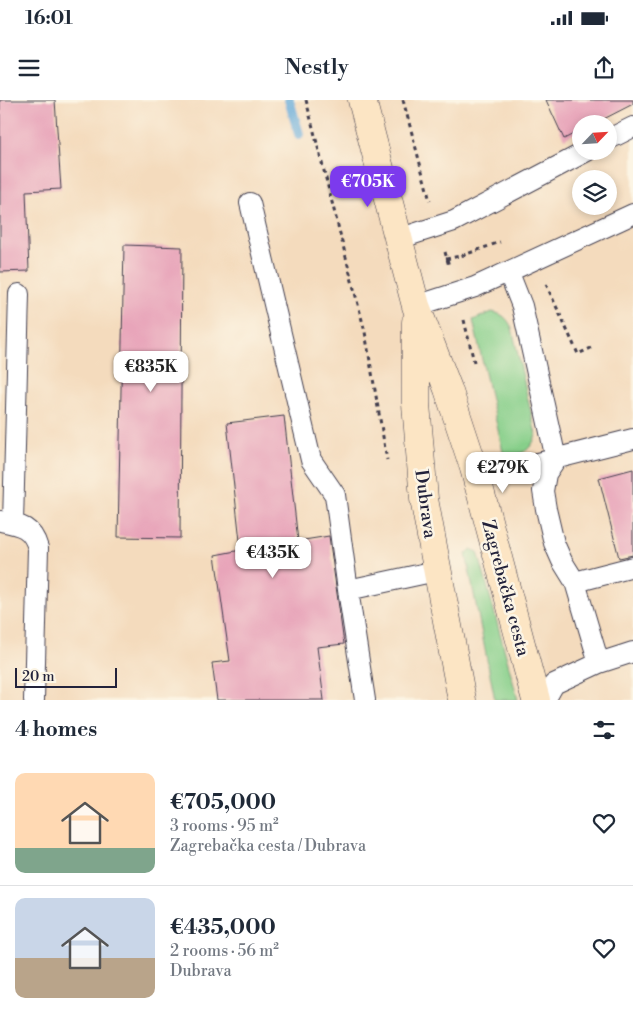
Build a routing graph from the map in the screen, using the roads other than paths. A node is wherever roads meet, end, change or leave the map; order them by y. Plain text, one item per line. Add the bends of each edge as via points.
1 (362, 100) edge
2 (633, 127) edge
3 (618, 135) edge
4 (572, 158) edge
5 (250, 203) dead end
6 (633, 214) edge
7 (398, 239) junction
8 (508, 273) junction
9 (19, 294) dead end
10 (416, 306) junction
11 (633, 439) edge
12 (556, 459) junction
13 (474, 468) junction
14 (6, 522) edge
15 (633, 567) edge
16 (436, 571) junction
17 (575, 582) junction
18 (348, 590) junction
19 (633, 652) edge
20 (599, 663) junction
21 (34, 700) edge
22 (365, 700) edge
23 (462, 700) edge
24 (536, 700) edge
25 (545, 700) edge

1 - 7 main road
2 - 3 lane
4 - 7 lane via 454,221
5 - 18 lane via 310,460 335,495
6 - 8 lane
7 - 10 main road
8 - 10 lane
8 - 12 lane via 522,306
9 - 14 lane
10 - 13 main road, Zagrebačka cesta
10 - 16 main road, Dubrava via 418,447
11 - 12 lane
12 - 13 lane via 491,475
12 - 17 lane via 546,474 543,491 554,543
13 - 24 main road, Zagrebačka cesta
14 - 21 lane via 21,525 34,535 38,548
15 - 17 lane
16 - 18 lane
16 - 23 main road, Dubrava
17 - 20 lane
18 - 22 lane
19 - 20 lane
20 - 25 lane via 554,684

